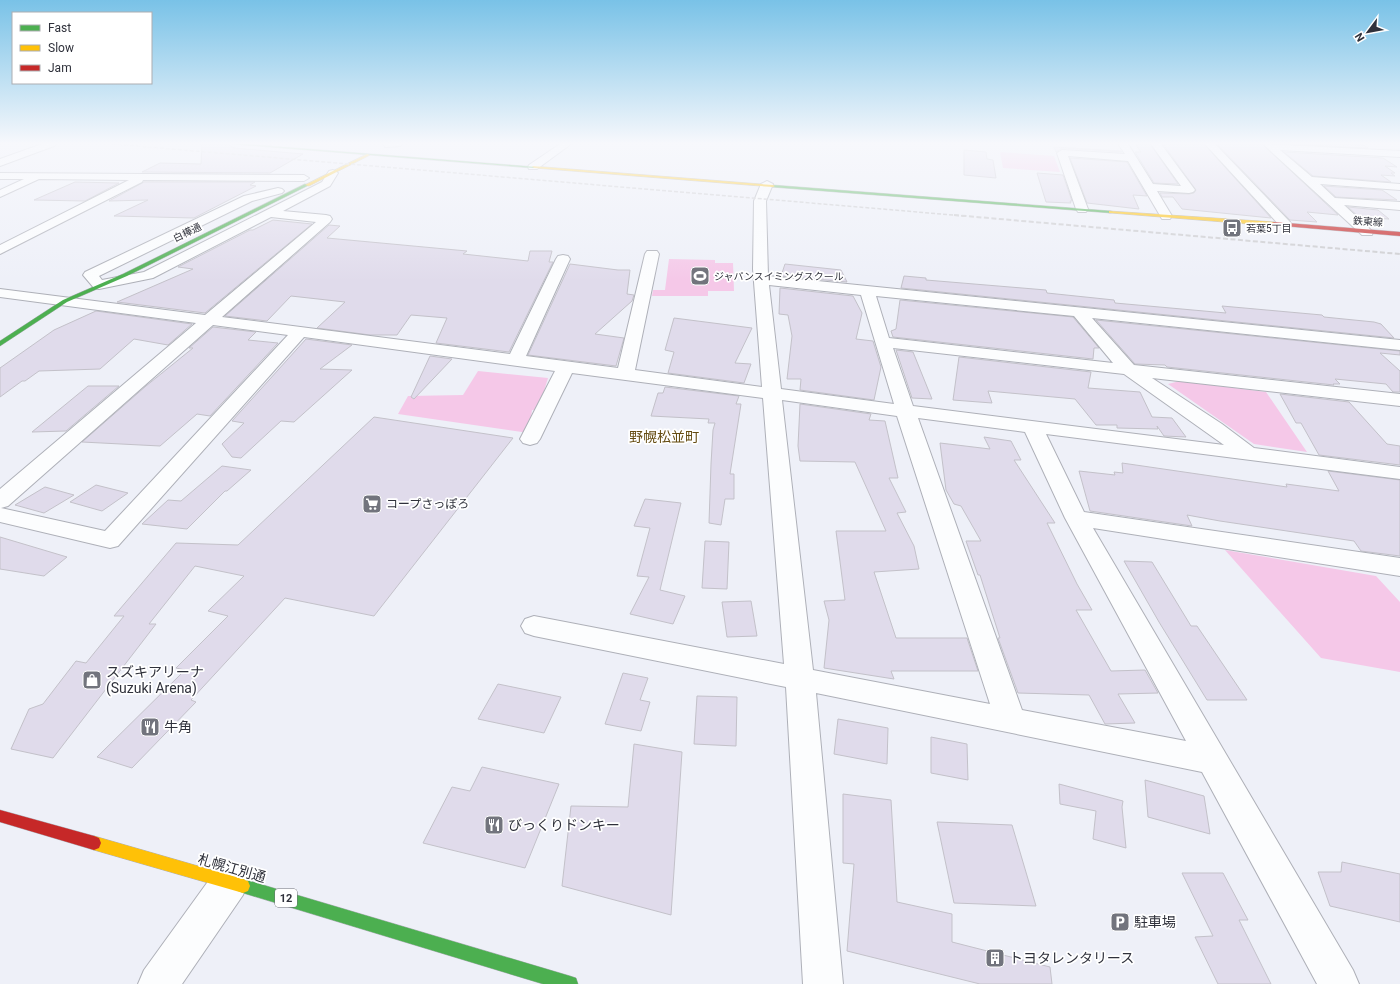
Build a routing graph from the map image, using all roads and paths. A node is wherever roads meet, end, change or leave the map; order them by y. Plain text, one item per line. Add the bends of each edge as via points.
1 (9, 190) edge
2 (118, 190) edge
3 (298, 190) edge
4 (314, 190) edge
5 (765, 190) edge
6 (842, 190) edge
7 (1075, 190) edge
8 (1151, 190) edge
9 (1253, 190) edge
10 (1319, 190) edge
11 (278, 191) edge
12 (0, 194) edge
13 (1332, 201) junction
14 (1400, 206) edge
15 (1082, 209) junction
16 (269, 213) junction
17 (1166, 216) junction
18 (1286, 225) junction
19 (1367, 232) junction
20 (1400, 234) edge
21 (0, 250) edge
22 (652, 254) dead end
23 (564, 259) dead end
24 (761, 280) junction
25 (99, 285) junction
26 (867, 291) junction
27 (0, 293) edge
28 (65, 301) junction
29 (1079, 313) junction
30 (210, 320) junction
31 (301, 331) junction
32 (882, 342) junction
33 (0, 344) edge
34 (1400, 345) edge
35 (516, 360) junction
36 (566, 366) junction
37 (1129, 370) junction
38 (625, 374) junction
39 (772, 393) junction
40 (1400, 400) edge
41 (906, 411) junction
42 (1032, 426) junction
43 (530, 439) dead end
44 (1248, 453) junction
45 (1400, 473) edge
46 (0, 501) edge
47 (0, 515) edge
48 (1076, 518) junction
49 (1400, 567) edge
50 (534, 626) dead end
51 (800, 680) junction
52 (1011, 720) junction
53 (1212, 760) junction
54 (0, 816) edge
55 (230, 882) junction
56 (158, 984) edge
57 (570, 984) edge
58 (823, 984) edge
59 (1339, 984) edge

1 - 12 street
2 - 21 street
3 - 25 main road, 白樺通 via 125,275
4 - 16 street
5 - 24 street via 760,201
6 - 15 main road, 鉄東線
7 - 15 street
8 - 17 street
9 - 18 street
10 - 13 street
11 - 25 street via 248,198 90,275
13 - 14 street
13 - 19 street
15 - 17 main road, 鉄東線
16 - 25 street via 148,276
16 - 30 street via 326,219
17 - 18 main road, 鉄東線
18 - 19 main road, 鉄東線
19 - 20 main road, 鉄東線
22 - 38 street
23 - 35 street
24 - 26 street
24 - 39 street
25 - 28 main road, 白樺通
26 - 29 street
26 - 32 street
27 - 28 street
28 - 30 street
28 - 33 main road, 白樺通
29 - 34 street
29 - 37 street
30 - 31 street
30 - 46 street
31 - 35 street
31 - 47 street via 110,540
32 - 37 street
32 - 41 street
35 - 36 street
36 - 38 street
36 - 43 street
37 - 40 street
37 - 44 street via 1216,428
38 - 39 street
39 - 41 street
39 - 51 street
41 - 42 street
41 - 52 street
42 - 44 street
42 - 48 street
44 - 45 street
48 - 49 street
48 - 53 street
50 - 51 street
51 - 52 street
51 - 58 street
52 - 53 street
53 - 59 street
54 - 55 main road, 札幌江別通 / 12
55 - 56 street
55 - 57 main road, 札幌江別通 / 12

